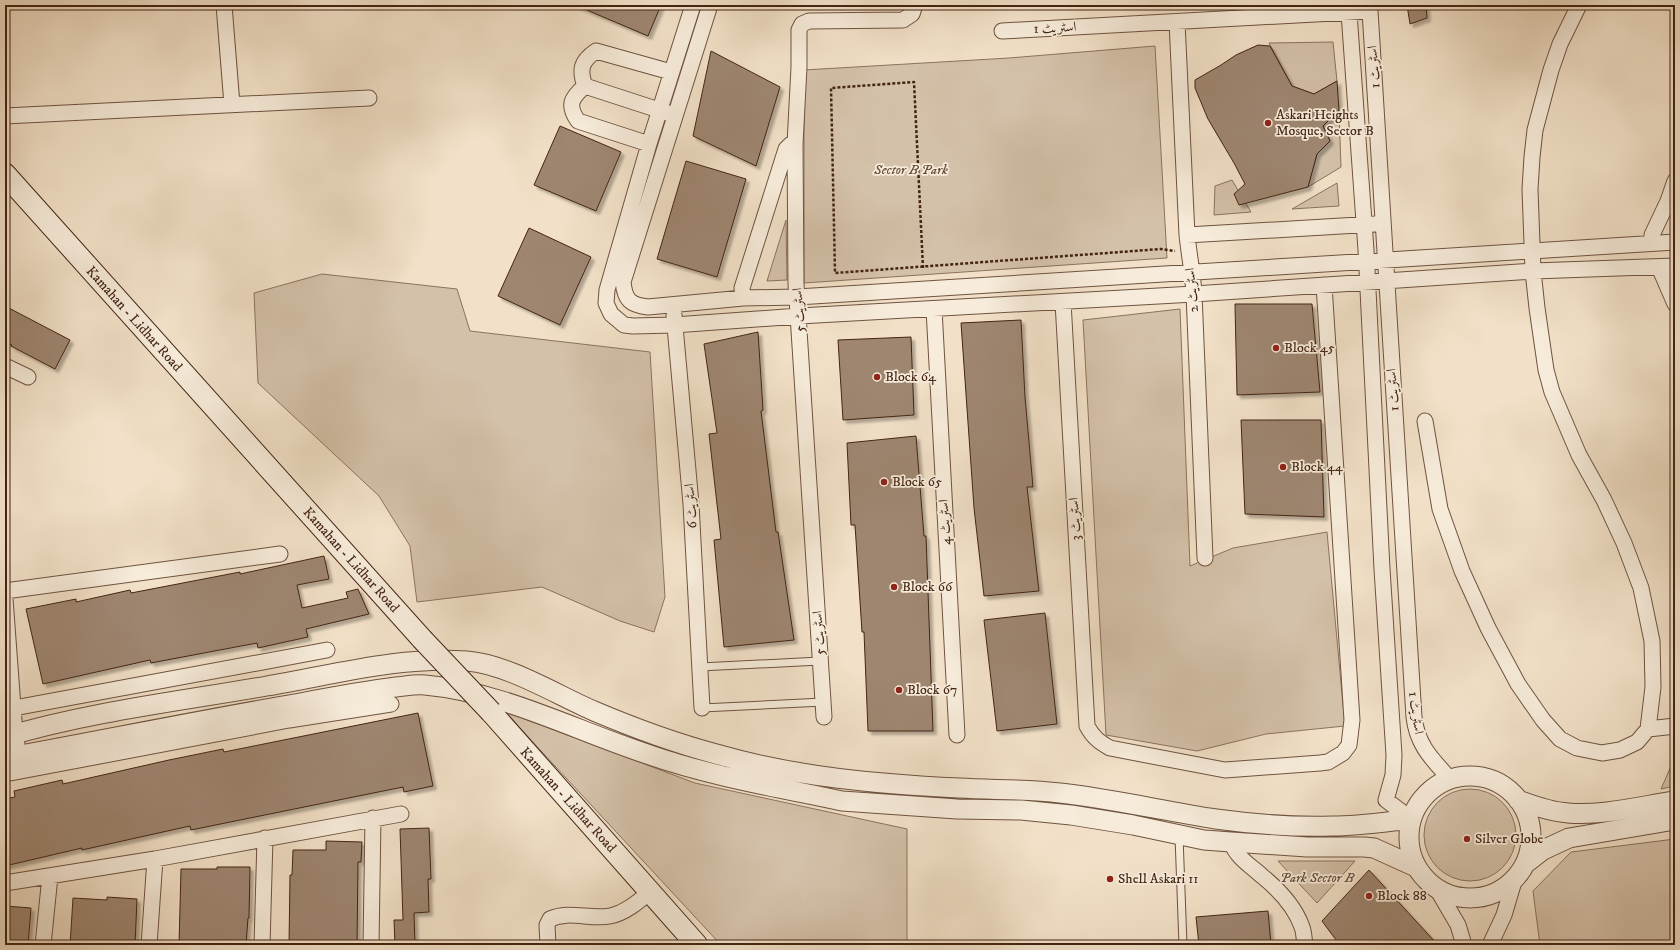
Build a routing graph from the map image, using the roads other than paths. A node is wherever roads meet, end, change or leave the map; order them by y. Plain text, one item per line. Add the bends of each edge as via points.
1 (224, 5) edge
2 (693, 5) edge
3 (710, 5) edge
4 (915, 5) edge
5 (1579, 5) edge
6 (1349, 12) junction
7 (1177, 22) junction
8 (1002, 31) dead end
9 (671, 72) junction
10 (585, 86) junction
11 (369, 98) dead end
12 (232, 105) junction
13 (659, 110) junction
14 (675, 115) junction
15 (5, 116) edge
16 (649, 144) junction
17 (795, 144) junction
18 (5, 174) edge
19 (1675, 182) edge
20 (1671, 201) edge
21 (1384, 223) junction
22 (1365, 225) junction
23 (1187, 235) junction
24 (1675, 242) edge
25 (1652, 243) junction
26 (1533, 251) junction
27 (1385, 259) junction
28 (1367, 260) junction
29 (1675, 266) edge
30 (1659, 267) junction
31 (1192, 271) junction
32 (1533, 271) junction
33 (1386, 280) junction
34 (1368, 282) junction
35 (1324, 285) junction
36 (1194, 294) junction
37 (797, 297) junction
38 (743, 298) junction
39 (630, 301) junction
40 (1063, 302) junction
41 (674, 304) junction
42 (1675, 304) edge
43 (934, 309) junction
44 (611, 314) junction
45 (799, 316) junction
46 (674, 325) junction
47 (5, 366) edge
48 (28, 377) dead end
49 (1425, 422) dead end
50 (280, 554) dead end
51 (1205, 558) dead end
52 (5, 591) edge
53 (5, 599) edge
54 (327, 650) dead end
55 (820, 661) junction
56 (700, 667) junction
57 (823, 702) junction
58 (391, 704) dead end
59 (14, 708) junction
60 (702, 708) joint
61 (824, 717) dead end
62 (1675, 726) edge
63 (1648, 729) junction
64 (10, 735) edge
65 (956, 735) dead end
66 (12, 757) edge
67 (5, 774) edge
68 (1450, 779) junction
69 (908, 785) junction
70 (1518, 800) junction
71 (1675, 801) edge
72 (908, 805) junction
73 (401, 814) dead end
74 (373, 818) junction
75 (1411, 819) junction
76 (1675, 820) edge
77 (1179, 834) junction
78 (265, 838) junction
79 (1231, 842) junction
80 (155, 859) junction
81 (1416, 867) junction
82 (1520, 871) junction
83 (50, 876) junction
84 (5, 883) edge
85 (1437, 889) junction
86 (650, 892) junction
87 (43, 945) edge
88 (149, 945) edge
89 (262, 945) edge
90 (371, 945) edge
91 (548, 945) edge
92 (697, 945) edge
93 (1183, 945) edge
94 (1305, 945) edge
95 (1464, 945) edge
96 (1490, 945) edge

1 - 12 street
2 - 9 street
3 - 14 street
4 - 17 street, اسٹریٹ 5 via 912,14 903,20 809,21 802,24 799,30
5 - 26 street via 1560,44 1535,130 1530,188
6 - 7 street, اسٹریٹ 1
6 - 21 street, اسٹریٹ 1 via 1370,11
6 - 22 street, اسٹریٹ 1
7 - 8 street, اسٹریٹ 1
7 - 23 street, اسٹریٹ 2
9 - 10 street via 596,51 588,56 583,64 582,77
9 - 13 street
10 - 13 street
10 - 16 street via 571,102 572,112 578,121
11 - 12 street
12 - 15 street
13 - 14 street
13 - 16 street
14 - 39 street via 623,282 626,297
16 - 44 street via 607,290 606,303
17 - 37 street, اسٹریٹ 5
17 - 38 street via 786,149 742,288
18 - 86 main road, Kamahan - Lidhar Road, bridge
19 - 20 street
20 - 25 street via 1652,235
21 - 22 street
21 - 27 street, اسٹریٹ 1
22 - 23 street
22 - 28 street, اسٹریٹ 1
23 - 31 street, اسٹریٹ 2
24 - 25 street
25 - 26 street
26 - 27 street
26 - 32 street
27 - 28 street
27 - 33 street, اسٹریٹ 1
28 - 31 street
28 - 34 street, اسٹریٹ 1
29 - 30 street
30 - 32 street
30 - 42 street
31 - 36 street, اسٹریٹ 2
31 - 37 street
32 - 33 street
32 - 63 street via 1546,370 1552,392 1579,455 1604,500 1624,544 1641,588 1652,641 1653,687
33 - 34 street
33 - 68 street, اسٹریٹ 1 via 1416,730 1429,756
34 - 35 street
34 - 75 street, اسٹریٹ 1 via 1394,755 1386,800
35 - 36 street
35 - 40 street, اسٹریٹ 3 via 1352,720 1349,744 1343,753 1328,762 1268,768 1225,770 1110,748 1092,736 1087,726
36 - 40 street
36 - 51 street, اسٹریٹ 2
37 - 38 street
37 - 45 street, اسٹریٹ 5
38 - 41 street
39 - 41 street via 638,306 648,307
39 - 44 street
40 - 43 street
41 - 46 street, اسٹریٹ 6
43 - 45 street
43 - 65 street, اسٹریٹ 4
44 - 46 street via 624,324 633,326
45 - 46 street
45 - 55 street, اسٹریٹ 5
46 - 56 street, اسٹریٹ 6 via 691,504
47 - 48 street
49 - 63 street via 1440,509 1462,571 1488,628 1518,684 1543,720 1560,739 1577,748 1602,753 1620,750 1637,742
50 - 52 street
53 - 59 street
54 - 59 street
55 - 56 lane
55 - 57 street, اسٹریٹ 5
56 - 60 street, اسٹریٹ 6
57 - 60 lane
57 - 61 street, اسٹریٹ 5
58 - 67 street via 289,720
59 - 64 street
62 - 63 street
64 - 66 street
64 - 69 street via 104,714 374,666 426,660 472,661 500,669 656,735 717,755 826,778
66 - 72 street via 326,698 422,684 458,689 492,698 649,755 700,770 842,801
68 - 70 street via 1480,776 1507,789
68 - 75 street via 1436,785 1425,794
69 - 72 street
69 - 75 street via 1056,792 1219,820 1300,826 1355,825
70 - 71 street via 1546,810 1569,814 1604,812
70 - 82 street via 1527,814 1531,831 1530,848
72 - 77 street via 1071,815
73 - 74 street
74 - 78 street
74 - 90 street
75 - 81 street via 1409,844
76 - 82 street via 1569,838 1543,850
77 - 79 street via 1204,840
77 - 93 lane
78 - 80 street
78 - 89 street
79 - 81 street via 1374,848
79 - 94 street via 1238,856 1285,898 1303,927
80 - 83 street
80 - 88 street
81 - 85 street
82 - 85 street via 1498,891 1478,898 1449,895
82 - 96 street
83 - 84 street
83 - 87 street
85 - 95 street via 1458,926
86 - 91 street via 625,911 609,916 564,915 550,919
86 - 92 main road, Kamahan - Lidhar Road

